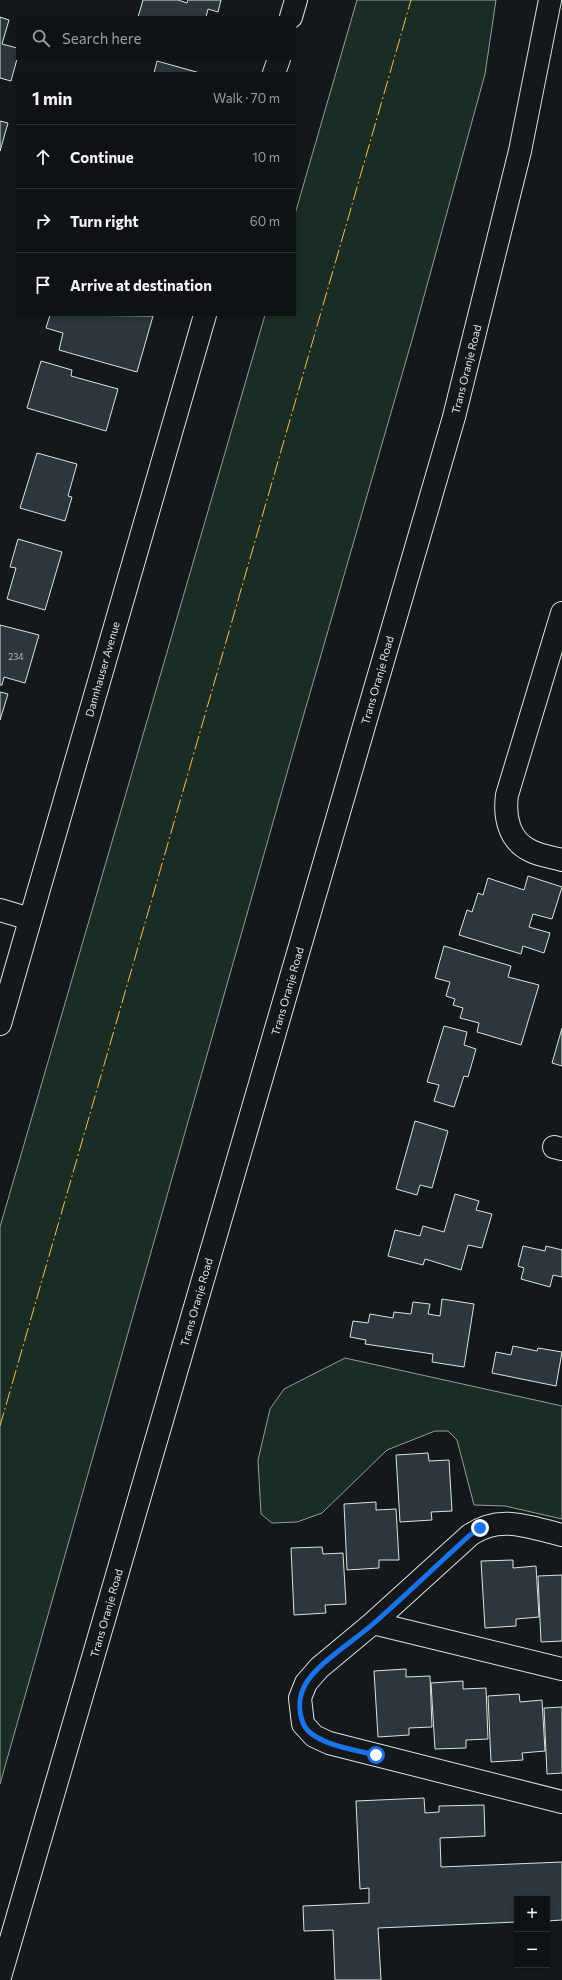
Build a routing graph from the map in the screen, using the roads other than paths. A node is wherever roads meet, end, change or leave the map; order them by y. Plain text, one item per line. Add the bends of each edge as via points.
1 (296, 0) edge
2 (550, 0) edge
3 (291, 16) edge
4 (278, 60) edge
5 (274, 72) edge
6 (205, 316) edge
7 (562, 613) edge
8 (562, 860) edge
9 (0, 910) edge
10 (30, 919) junction
11 (0, 1024) edge
12 (562, 1535) edge
13 (373, 1624) junction
14 (562, 1669) edge
15 (562, 1802) edge
16 (0, 1977) edge

1 - 3 main road
2 - 16 main road, Trans Oranje Road via 520,151 454,416
4 - 5 main road
6 - 10 main road, Dannhauser Avenue
7 - 8 main road via 505,809 507,822 521,844 531,851
9 - 10 main road
10 - 11 main road, Dannhauser Avenue
12 - 13 main road via 511,1523 490,1524 480,1528
13 - 14 main road
13 - 15 main road via 319,1668 306,1683 300,1698 300,1710 303,1724 314,1736 329,1743

